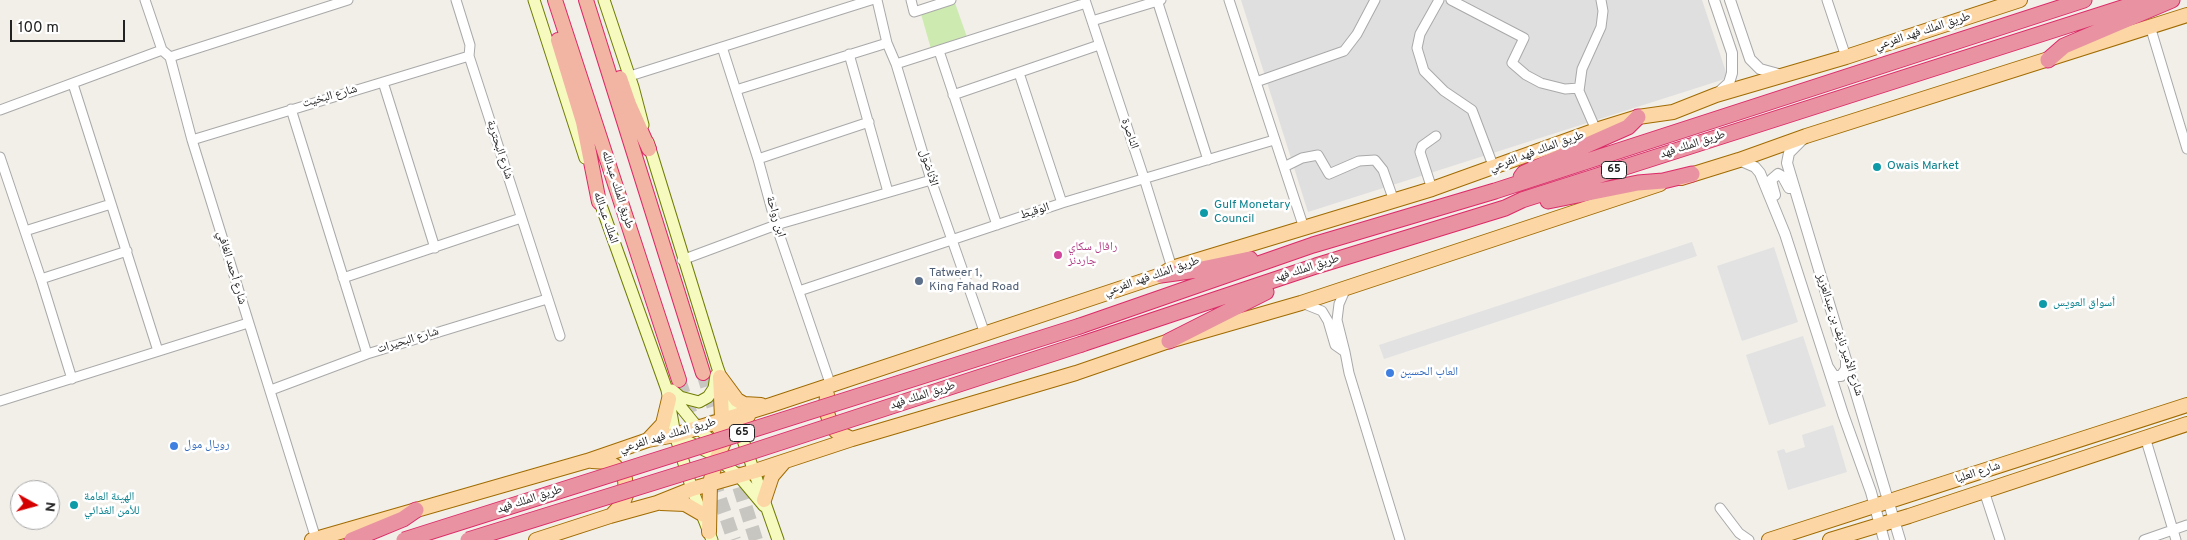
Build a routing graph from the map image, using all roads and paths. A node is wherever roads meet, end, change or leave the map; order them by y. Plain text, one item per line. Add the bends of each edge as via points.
1 (145, 0) edge
2 (348, 0) edge
3 (456, 0) edge
4 (534, 0) edge
5 (549, 0) edge
6 (554, 0) edge
7 (586, 0) edge
8 (592, 0) edge
9 (604, 0) edge
10 (877, 0) edge
11 (911, 0) edge
12 (951, 0) edge
13 (1159, 0) edge
14 (1229, 0) edge
15 (1375, 0) edge
16 (1439, 0) edge
17 (1451, 0) edge
18 (1601, 0) edge
19 (1714, 0) edge
20 (1730, 0) edge
21 (1827, 0) edge
22 (2020, 0) edge
23 (2084, 0) edge
24 (2148, 0) edge
25 (2172, 0) edge
26 (865, 1) edge
27 (1085, 2) edge
28 (2187, 15) edge
29 (1092, 21) junction
30 (2150, 26) junction
31 (1743, 41) junction
32 (887, 43) junction
33 (1099, 45) junction
34 (722, 47) junction
35 (162, 50) junction
36 (939, 50) junction
37 (1732, 53) junction
38 (849, 54) junction
39 (469, 56) junction
40 (170, 57) junction
41 (1846, 57) junction
42 (2048, 60) junction
43 (896, 64) junction
44 (1018, 73) junction
45 (1782, 75) junction
46 (630, 76) junction
47 (383, 82) junction
48 (1256, 82) junction
49 (73, 84) junction
50 (1579, 88) junction
51 (736, 90) junction
52 (953, 95) junction
53 (1716, 96) junction
54 (291, 109) junction
55 (0, 110) edge
56 (1638, 117) junction
57 (869, 122) junction
58 (1596, 130) junction
59 (1436, 136) dead end
60 (1806, 136) junction
61 (192, 140) junction
62 (1274, 140) junction
63 (2187, 148) edge
64 (649, 149) junction
65 (0, 157) edge
66 (758, 159) junction
67 (1208, 160) junction
68 (1739, 160) junction
69 (1284, 167) junction
70 (1494, 168) junction
71 (1692, 174) junction
72 (1144, 178) junction
73 (931, 180) junction
74 (1515, 185) junction
75 (1432, 189) junction
76 (888, 192) junction
77 (1394, 201) junction
78 (599, 202) junction
79 (1062, 203) junction
80 (111, 204) junction
81 (1505, 208) junction
82 (521, 218) junction
83 (1803, 221) junction
84 (776, 225) junction
85 (997, 225) junction
86 (1304, 228) junction
87 (25, 231) junction
88 (1785, 234) junction
89 (952, 240) junction
90 (435, 248) junction
91 (1305, 248) junction
92 (127, 251) junction
93 (682, 260) junction
94 (1316, 266) junction
95 (1166, 272) junction
96 (343, 278) junction
97 (41, 279) junction
98 (1346, 288) junction
99 (799, 291) junction
100 (547, 299) junction
101 (1301, 303) junction
102 (248, 323) junction
103 (985, 334) junction
104 (560, 336) dead end
105 (1169, 341) junction
106 (158, 350) junction
107 (1845, 351) junction
108 (1345, 352) junction
109 (367, 354) junction
110 (1825, 362) junction
111 (718, 371) junction
112 (703, 373) tunnel mouth
113 (72, 379) junction
114 (679, 380) tunnel mouth
115 (831, 386) junction
116 (270, 390) junction
117 (666, 390) junction
118 (0, 401) edge
119 (772, 405) junction
120 (2187, 405) edge
121 (731, 420) junction
122 (2187, 424) edge
123 (696, 427) junction
124 (675, 435) junction
125 (2145, 437) junction
126 (852, 439) junction
127 (648, 440) junction
128 (716, 451) junction
129 (587, 461) junction
130 (784, 462) junction
131 (754, 471) junction
132 (738, 475) junction
133 (710, 483) junction
134 (692, 488) junction
135 (1984, 491) junction
136 (658, 503) junction
137 (1882, 504) junction
138 (766, 505) junction
139 (1720, 508) dead end
140 (416, 510) junction
141 (704, 515) junction
142 (610, 516) junction
143 (1894, 521) junction
144 (1880, 525) junction
145 (2187, 525) edge
146 (2173, 529) junction
147 (564, 536) edge
148 (711, 536) edge
149 (314, 539) edge
150 (352, 540) edge
151 (404, 540) edge
152 (468, 540) edge
153 (536, 540) edge
154 (778, 540) edge
155 (1400, 540) edge
156 (1749, 540) edge
157 (1769, 540) edge
158 (1830, 540) edge
159 (1884, 540) edge
160 (1900, 540) edge
161 (2000, 540) edge
162 (2144, 540) edge
163 (2176, 540) edge

1 - 35 street
2 - 40 street
3 - 39 street, شارع البحترية via 470,45
4 - 78 main road, الملك عبدالله
5 - 78 highway via 582,122
6 - 114 highway, طريق الملك عبدالله
7 - 112 highway
8 - 64 highway via 629,104
9 - 46 main road
10 - 32 street, الأناضول
11 - 12 street via 914,12
13 - 29 street
13 - 67 street
14 - 48 street
15 - 48 street via 1357,34 1344,50
16 - 70 street via 1420,34 1417,48 1424,71 1444,91 1472,110
17 - 50 street via 1524,38 1512,63 1526,75 1565,89
18 - 50 street via 1601,27 1582,69
19 - 37 street
20 - 31 street
21 - 41 street
22 - 41 main road, طريق الملك فهد الفرعي
23 - 74 highway, طريق الملك فهد / 65
24 - 81 highway, طريق الملك فهد / 65
25 - 42 highway via 2064,46
26 - 34 street
27 - 29 street, الناصرة
27 - 36 street
28 - 30 main road
29 - 33 street, الناصرة
30 - 42 main road
30 - 63 street
31 - 37 street via 1744,57 1736,60
31 - 45 street via 1750,59 1760,69
32 - 38 street
32 - 43 street, الأناضول
33 - 44 street
33 - 72 street, الناصرة
34 - 46 street
34 - 51 street, ابن رواحة
35 - 40 street
35 - 49 street
36 - 43 street
36 - 52 street
37 - 53 street via 1729,83
38 - 51 street
38 - 57 street
39 - 47 street, شارع البخيت
39 - 82 street, شارع البحترية
40 - 61 street, شارع أحمد الغافي
41 - 45 main road, طريق الملك فهد الفرعي
42 - 60 main road
43 - 73 street, الأناضول
44 - 52 street
44 - 79 street
45 - 53 main road, طريق الملك فهد الفرعي
46 - 64 main road
47 - 54 street, شارع البخيت
47 - 90 street
48 - 62 street
49 - 55 street
49 - 80 street
50 - 58 street
51 - 66 street, ابن رواحة
52 - 85 street
53 - 56 main road, طريق الملك فهد الفرعي via 1673,112
54 - 61 street, شارع البخيت
54 - 96 street
56 - 58 main road, طريق الملك فهد الفرعي
56 - 74 highway via 1628,126 1524,173
57 - 66 street
57 - 76 street
58 - 70 main road, طريق الملك فهد الفرعي
59 - 75 street via 1422,146 1420,152
60 - 68 main road
60 - 83 street, شارع الأمير نايف بن عبدالعزيز via 1789,153 1787,163
61 - 102 street, شارع أحمد الغافي
62 - 67 street, الوقيط
62 - 69 street
64 - 93 main road
65 - 87 street
66 - 84 street, ابن رواحة
67 - 72 street, الوقيط
68 - 71 main road
68 - 88 street, شارع الأمير نايف بن عبدالعزيز via 1760,173
69 - 77 street via 1318,155 1329,174 1359,161 1375,160 1383,170
69 - 86 street
70 - 75 main road, طريق الملك فهد الفرعي
71 - 81 highway via 1664,182 1638,182
71 - 98 main road
72 - 79 street, الوقيط
72 - 95 street, الناصرة
73 - 76 street
73 - 89 street, الأناضول
74 - 91 highway, طريق الملك فهد / 65
75 - 77 main road, طريق الملك فهد الفرعي
76 - 84 street
77 - 86 main road, طريق الملك فهد الفرعي
78 - 117 main road, الملك عبدالله
79 - 85 street, الوقيط
80 - 87 street
80 - 92 street
81 - 94 highway, طريق الملك فهد / 65
82 - 90 street
82 - 100 street, شارع البحترية
83 - 88 street via 1789,188 1778,174 1771,180
83 - 107 street, شارع الأمير نايف بن عبدالعزيز
84 - 93 street
84 - 99 street, ابن رواحة
85 - 89 street, الوقيط
86 - 95 main road, طريق الملك فهد الفرعي
87 - 97 street
88 - 110 street, شارع الأمير نايف بن عبدالعزيز
89 - 99 street, الوقيط
89 - 103 street, الأناضول
90 - 96 street
91 - 95 highway via 1197,270
91 - 151 highway, طريق الملك فهد / 65, bridge via 1080,326
92 - 97 street
92 - 106 street
93 - 111 main road
94 - 105 highway via 1309,275 1256,295
94 - 152 highway, طريق الملك فهد / 65, bridge via 729,459
95 - 103 main road, طريق الملك فهد الفرعي
96 - 109 street
97 - 113 street
98 - 101 main road
98 - 108 street via 1339,304 1338,320
99 - 115 street, ابن رواحة
100 - 104 street, شارع البحترية
100 - 109 street, شارع البحيرات
101 - 105 main road
101 - 108 street via 1322,311 1335,345
102 - 106 street
102 - 116 street, شارع أحمد الغافي
103 - 115 main road, طريق الملك فهد الفرعي
105 - 126 main road via 1076,373
106 - 113 street
107 - 110 street via 1846,368 1841,376 1834,376
107 - 137 street, شارع الأمير نايف بن عبدالعزيز
108 - 155 street
109 - 116 street, شارع البحيرات
110 - 137 street, شارع الأمير نايف بن عبدالعزيز
111 - 117 main road via 714,388 699,402
111 - 119 main road via 737,400 744,404
111 - 121 main road
113 - 118 street
115 - 119 main road, طريق الملك فهد الفرعي
115 - 126 main road via 826,403 828,420 837,432
116 - 149 street, شارع أحمد الغافي
117 - 123 main road
117 - 124 main road, الملك عبدالله
117 - 127 main road via 662,424
119 - 121 main road, طريق الملك فهد الفرعي
120 - 137 main road, شارع العليا
121 - 123 main road, طريق الملك فهد الفرعي
121 - 128 main road
121 - 131 main road
122 - 125 main road, شارع العليا
123 - 124 main road, طريق الملك فهد الفرعي
123 - 128 main road
124 - 127 main road, طريق الملك فهد الفرعي
124 - 128 main road
124 - 134 main road, الملك عبدالله
125 - 135 main road, شارع العليا
125 - 146 street
126 - 130 main road
127 - 129 main road, طريق الملك فهد الفرعي
128 - 131 main road
128 - 132 main road
128 - 133 main road
128 - 134 main road
129 - 140 main road, طريق الملك فهد الفرعي
129 - 142 main road via 608,462 625,479 624,503
130 - 131 main road
130 - 138 main road via 772,476
131 - 132 main road
131 - 138 main road
132 - 133 main road
132 - 138 main road
133 - 134 main road
133 - 148 main road
134 - 136 main road
134 - 141 main road
135 - 143 main road, شارع العليا
135 - 161 street
136 - 141 main road via 685,504
136 - 142 main road
137 - 143 street, شارع الأمير نايف بن عبدالعزيز
137 - 144 street, شارع الأمير نايف بن عبدالعزيز
137 - 157 main road, شارع العليا
138 - 154 main road
139 - 156 street via 1739,533
140 - 149 main road, طريق الملك فهد الفرعي
140 - 150 highway via 402,520
141 - 148 main road
142 - 147 main road
143 - 144 main road, شارع العليا
143 - 160 street, شارع الأمير نايف بن عبدالعزيز
144 - 158 main road, شارع العليا
144 - 159 street, شارع الأمير نايف بن عبدالعزيز
145 - 146 street
146 - 162 street
146 - 163 street
147 - 153 main road

